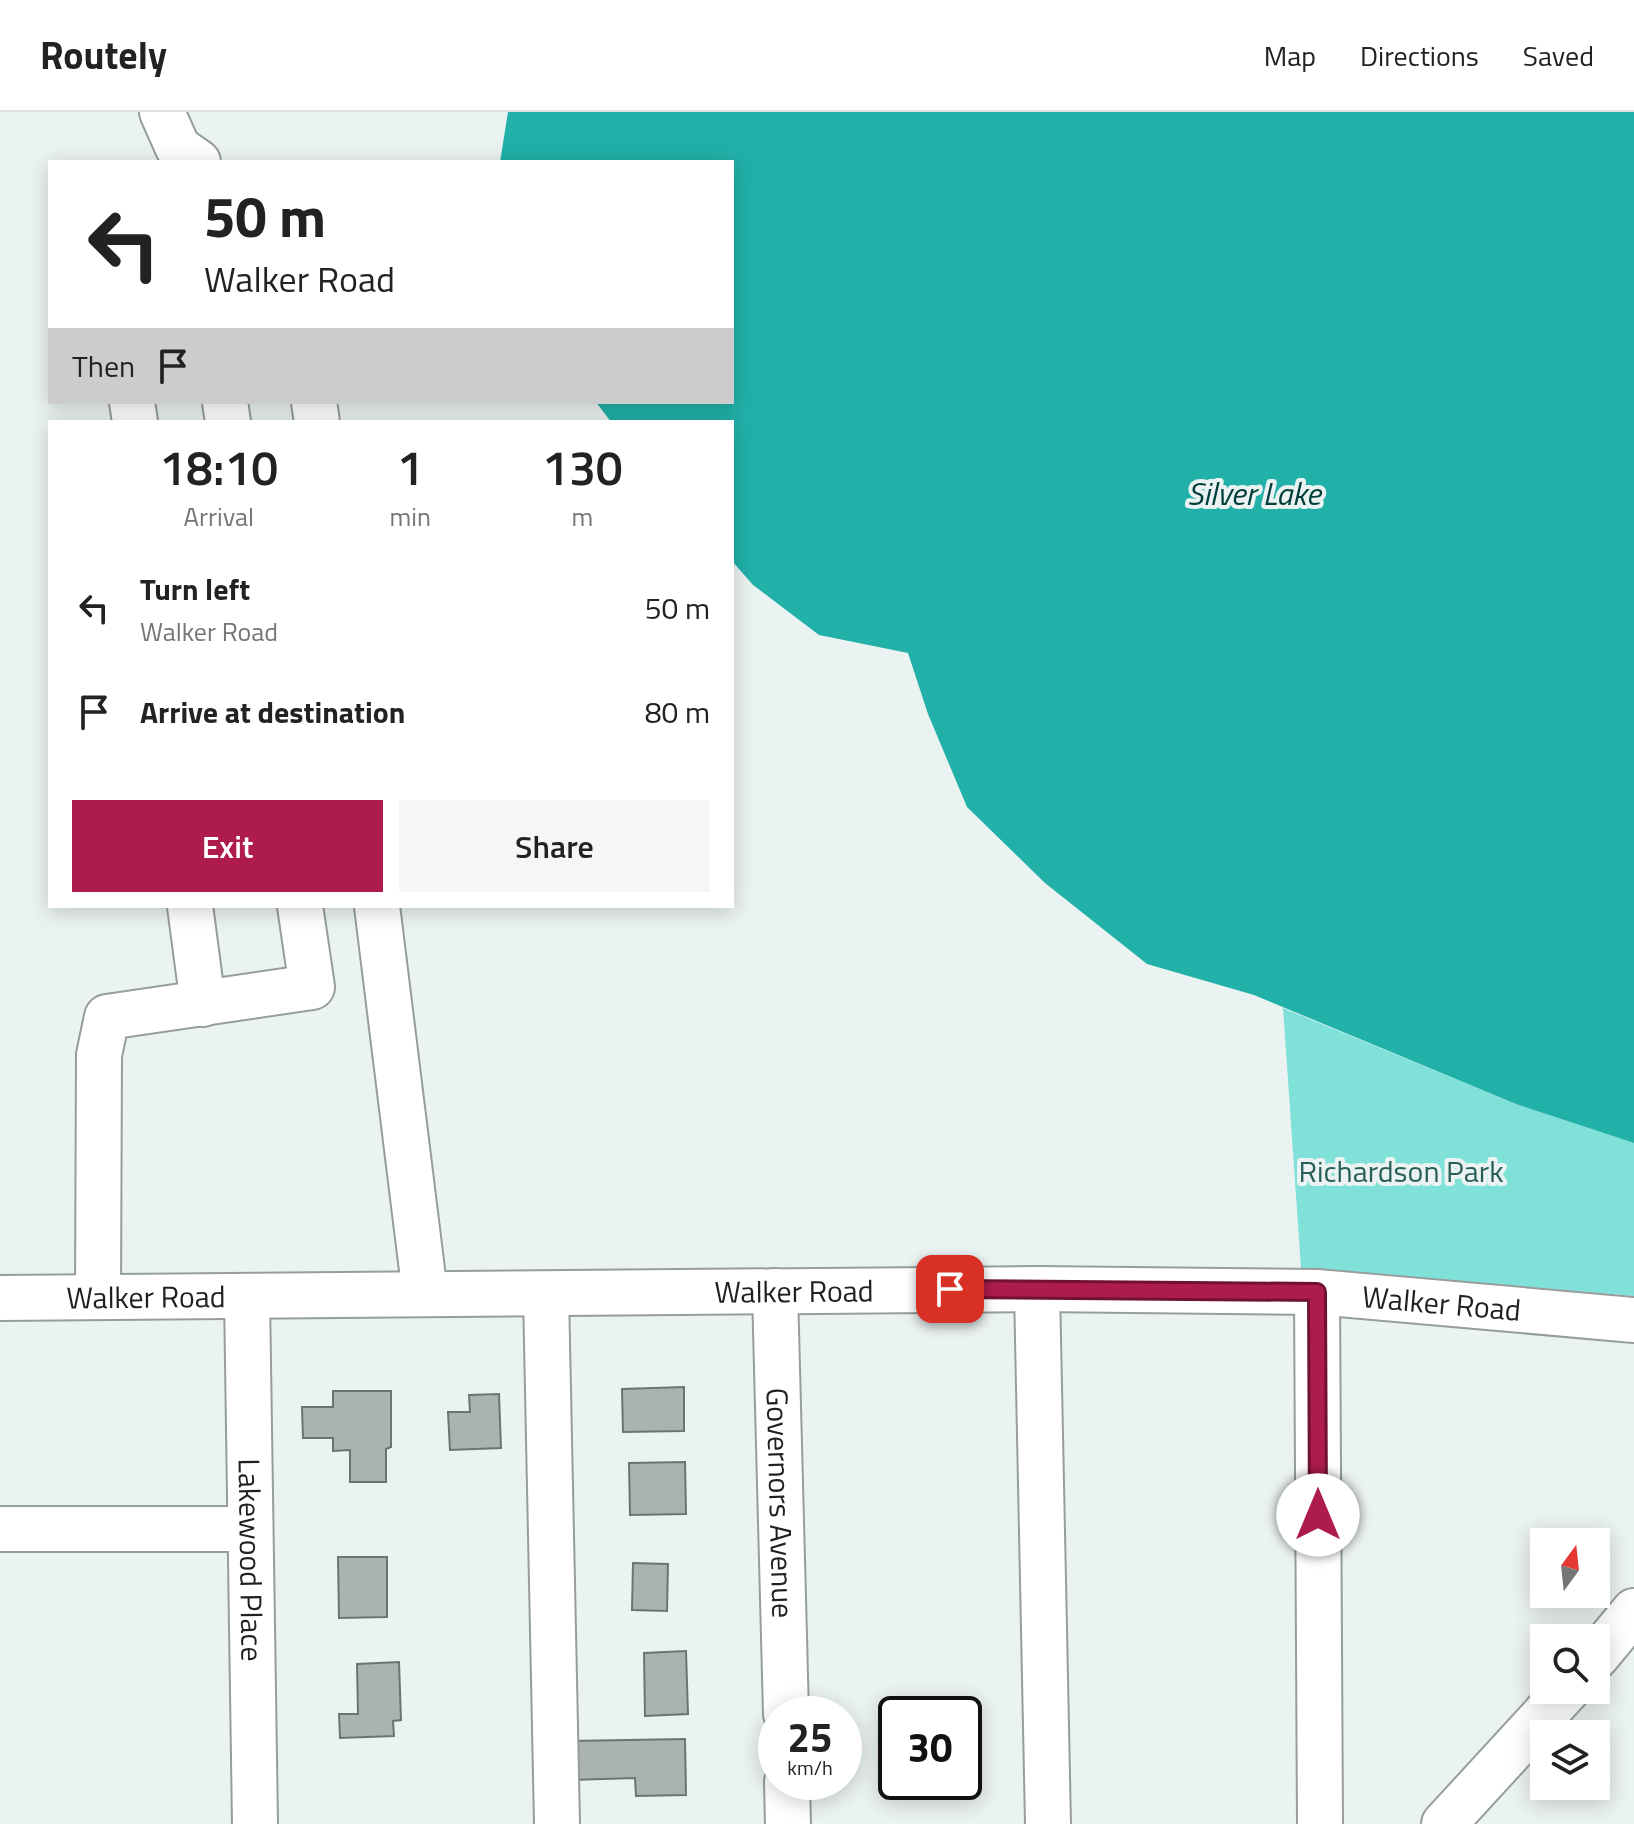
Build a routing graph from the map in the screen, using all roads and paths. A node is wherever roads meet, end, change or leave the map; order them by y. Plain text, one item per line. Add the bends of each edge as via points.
1 (162, 112) edge
2 (195, 160) edge
3 (190, 908) edge
4 (300, 908) edge
5 (377, 908) edge
6 (203, 1004) junction
7 (1037, 1289) junction
8 (775, 1291) junction
9 (1317, 1292) junction
10 (425, 1294) junction
11 (546, 1294) junction
12 (247, 1296) junction
13 (98, 1297) junction
14 (0, 1298) edge
15 (1634, 1320) edge
16 (0, 1529) edge
17 (250, 1529) junction
18 (1634, 1611) edge
19 (1610, 1640) edge
20 (786, 1696) edge
21 (1554, 1704) edge
22 (787, 1800) edge
23 (255, 1824) edge
24 (557, 1824) edge
25 (788, 1824) edge
26 (1048, 1824) edge
27 (1320, 1824) edge
28 (1444, 1824) edge

1 - 2 street via 178,148
3 - 6 street
4 - 6 street via 312,987
5 - 10 street
6 - 13 street via 107,1017 99,1055
7 - 8 street, Walker Road
7 - 9 street, Walker Road
7 - 26 street
8 - 11 street, Walker Road
8 - 20 street, Governors Avenue
9 - 15 street, Walker Road
9 - 27 street
10 - 11 street, Walker Road
10 - 12 street, Walker Road
11 - 24 street
12 - 13 street, Walker Road
12 - 17 street, Lakewood Place
13 - 14 street, Walker Road
16 - 17 street
17 - 23 street, Lakewood Place
18 - 19 street
21 - 28 street
22 - 25 street

